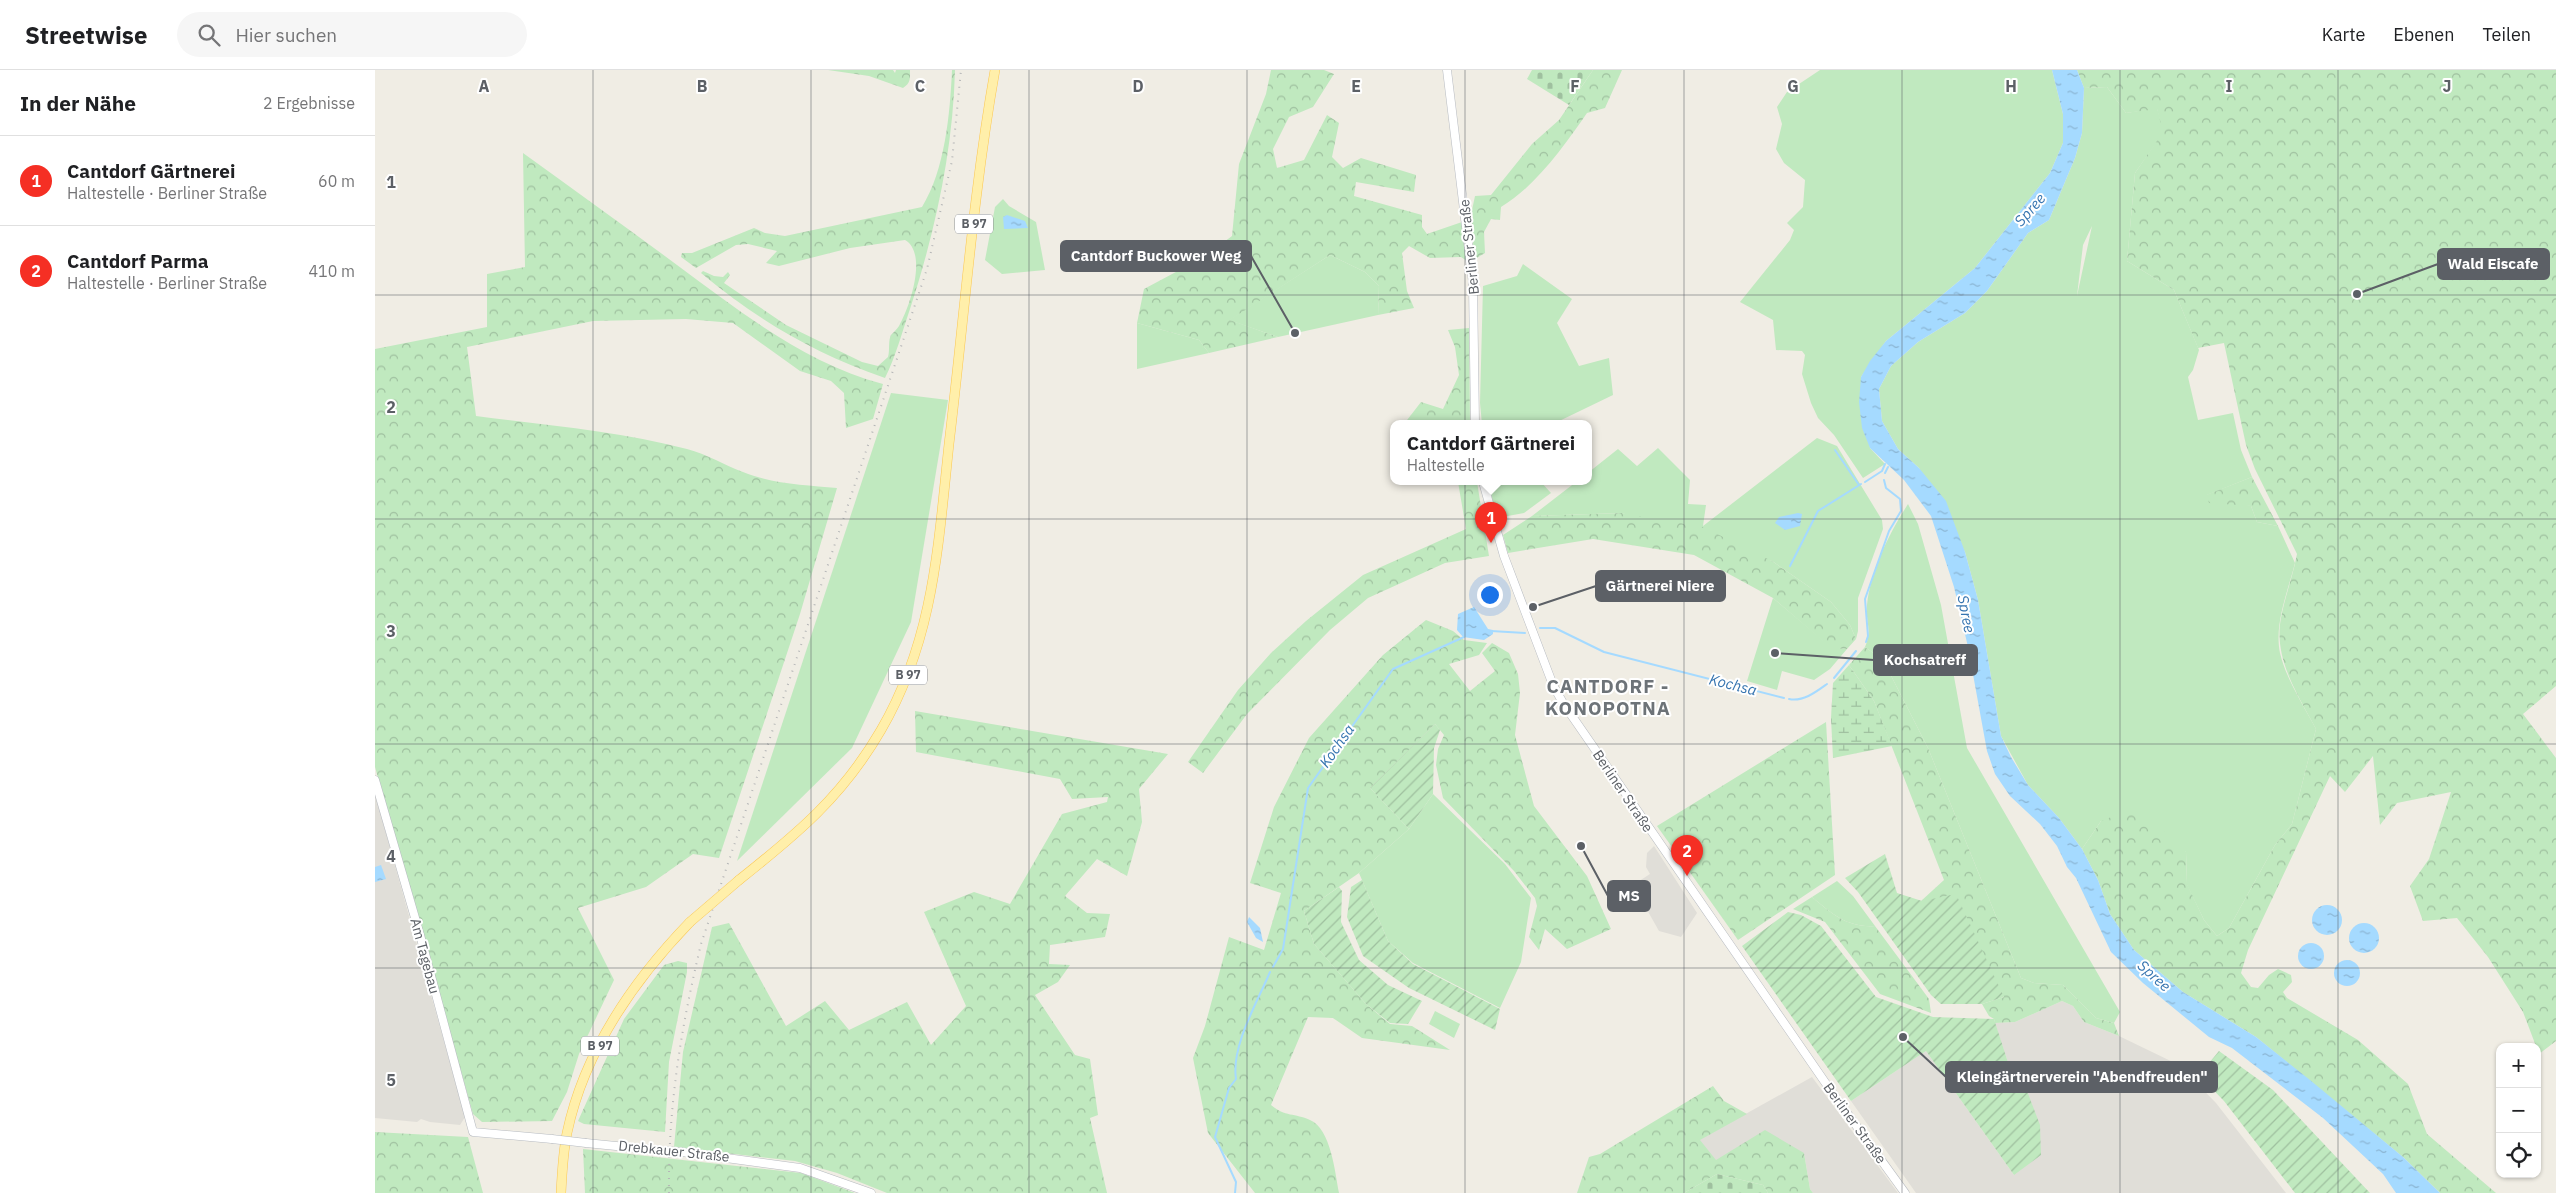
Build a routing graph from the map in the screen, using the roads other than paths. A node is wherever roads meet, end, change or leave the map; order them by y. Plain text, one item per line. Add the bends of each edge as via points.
1 (995, 70) edge
2 (1447, 70) edge
3 (1475, 420) edge
4 (1484, 485) edge
5 (375, 780) edge
6 (473, 1132) joint
7 (561, 1193) edge
8 (871, 1193) edge
9 (1905, 1193) edge

1 - 7 main road, B 97, bridge via 934,580 923,633 906,680 878,735 841,788 801,831 690,922 643,974 613,1020 589,1067 567,1132
2 - 3 main road, Berliner Straße via 1473,284
4 - 9 main road, Berliner Straße via 1504,556 1563,703
5 - 6 main road, Am Tagebau
6 - 8 main road, Drebkauer Straße, bridge via 683,1152 801,1168

